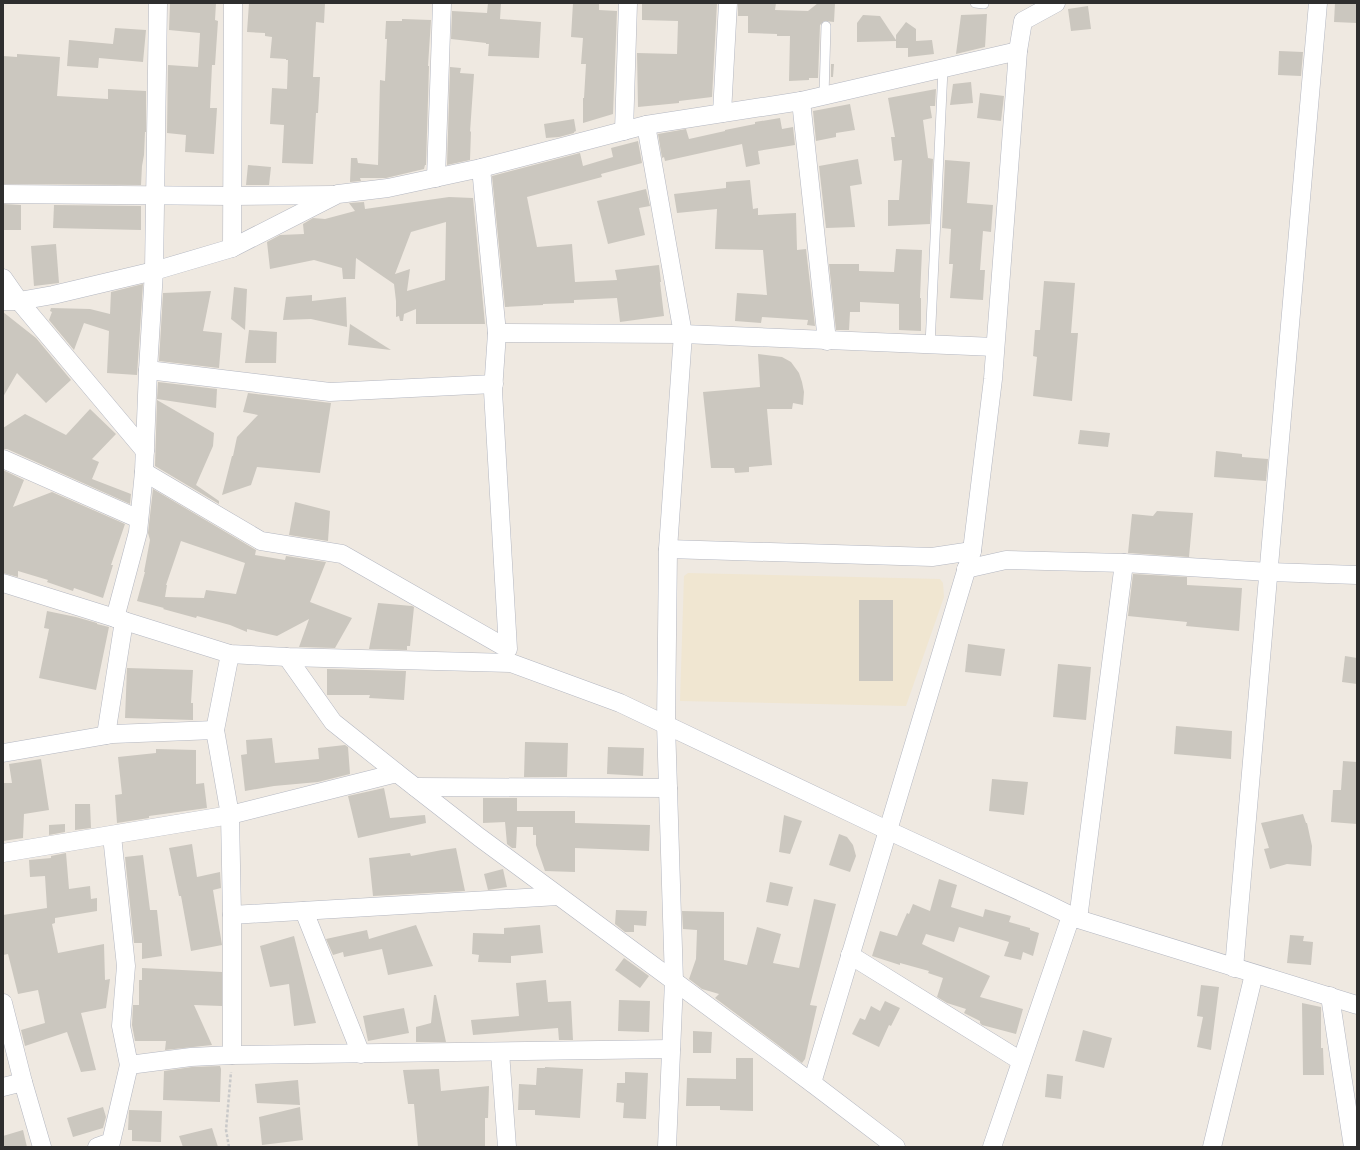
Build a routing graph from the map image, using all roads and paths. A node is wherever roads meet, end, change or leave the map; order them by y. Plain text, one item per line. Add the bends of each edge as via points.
1 (158, 3) edge
2 (233, 3) edge
3 (442, 3) edge
4 (628, 3) edge
5 (728, 3) edge
6 (975, 3) edge
7 (1056, 3) edge
8 (1318, 3) edge
9 (984, 4) edge
10 (826, 26) dead end
11 (1018, 51) junction
12 (943, 69) junction
13 (824, 96) junction
14 (801, 101) junction
15 (722, 113) junction
16 (646, 125) junction
17 (624, 131) junction
18 (481, 168) junction
19 (436, 178) junction
20 (3, 194) edge
21 (338, 194) junction
22 (155, 195) junction
23 (232, 196) junction
24 (232, 248) junction
25 (154, 271) junction
26 (3, 278) edge
27 (8, 300) edge
28 (497, 333) junction
29 (683, 334) junction
30 (827, 341) junction
31 (930, 345) junction
32 (995, 347) junction
33 (148, 370) junction
34 (494, 384) junction
35 (145, 451) junction
36 (3, 459) edge
37 (144, 472) junction
38 (139, 519) junction
39 (668, 549) junction
40 (972, 551) junction
41 (1124, 563) junction
42 (966, 568) junction
43 (1269, 572) junction
44 (1357, 575) edge
45 (3, 582) edge
46 (120, 619) junction
47 (230, 654) junction
48 (509, 656) junction
49 (287, 657) junction
50 (666, 724) junction
51 (215, 730) junction
52 (106, 735) junction
53 (3, 753) edge
54 (397, 773) junction
55 (415, 786) junction
56 (668, 788) junction
57 (230, 816) junction
58 (888, 830) junction
59 (112, 836) junction
60 (3, 853) edge
61 (558, 896) junction
62 (304, 911) junction
63 (232, 915) junction
64 (1074, 918) junction
65 (850, 956) junction
66 (1234, 968) junction
67 (1254, 974) junction
68 (674, 981) junction
69 (1330, 996) junction
70 (3, 1003) edge
71 (1357, 1005) edge
72 (671, 1050) junction
73 (500, 1052) junction
74 (361, 1054) junction
75 (232, 1055) junction
76 (1021, 1061) junction
77 (129, 1065) junction
78 (23, 1082) junction
79 (812, 1083) junction
80 (3, 1087) edge
81 (42, 1147) edge
82 (97, 1147) edge
83 (229, 1147) edge
84 (507, 1147) edge
85 (667, 1147) edge
86 (896, 1147) edge
87 (992, 1147) edge
88 (1212, 1147) edge
89 (1353, 1147) edge

1 - 22 street
2 - 23 street
3 - 19 street
4 - 17 street
5 - 15 street
6 - 9 lane
7 - 11 street via 1023,21
8 - 43 street
10 - 13 lane
11 - 12 street
11 - 32 street
12 - 13 street
12 - 31 lane
13 - 14 street
14 - 15 street
14 - 30 street
15 - 16 street
16 - 17 street
16 - 29 street
17 - 18 street
18 - 19 street
18 - 28 street
19 - 21 street via 388,188
20 - 22 street
21 - 23 street
21 - 24 street
22 - 23 street
22 - 25 street
23 - 24 street
24 - 25 street
25 - 27 street via 53,295
25 - 33 street
26 - 27 street
27 - 35 street
28 - 29 street
28 - 34 street
29 - 30 street
29 - 39 street
30 - 31 street
31 - 32 street
32 - 40 street
33 - 34 street via 330,392
33 - 35 street
34 - 48 street
35 - 37 street
36 - 38 street
37 - 38 street
37 - 48 street via 261,541 342,554
38 - 46 street
39 - 40 street via 932,557
39 - 50 street
40 - 42 street
41 - 42 street via 1006,560
41 - 43 street
41 - 64 street
42 - 58 street
43 - 44 street
43 - 66 street
45 - 46 street
46 - 47 street
46 - 52 street
47 - 49 street
47 - 51 street
48 - 49 street
48 - 50 street
49 - 54 street via 333,722
50 - 56 street
50 - 58 street
51 - 52 street
51 - 57 street
52 - 53 street
54 - 55 street
54 - 57 street
55 - 56 street
55 - 61 street
56 - 68 street
57 - 59 street
57 - 63 street
58 - 64 street
58 - 65 street
59 - 60 street
59 - 77 street via 126,966 122,1026
61 - 62 street
61 - 68 street
62 - 63 street
62 - 74 street
63 - 75 street
64 - 66 street
64 - 76 street
65 - 76 street
65 - 79 street
66 - 67 street
67 - 69 street
67 - 88 street
68 - 72 street
68 - 79 street
69 - 71 street
69 - 89 street
70 - 78 street
72 - 73 street
72 - 85 street
73 - 74 street
73 - 84 street
74 - 75 street
75 - 77 street
75 - 83 path via 226,1130
76 - 87 street
77 - 82 street via 111,1142
78 - 80 street
78 - 81 street
79 - 86 street

